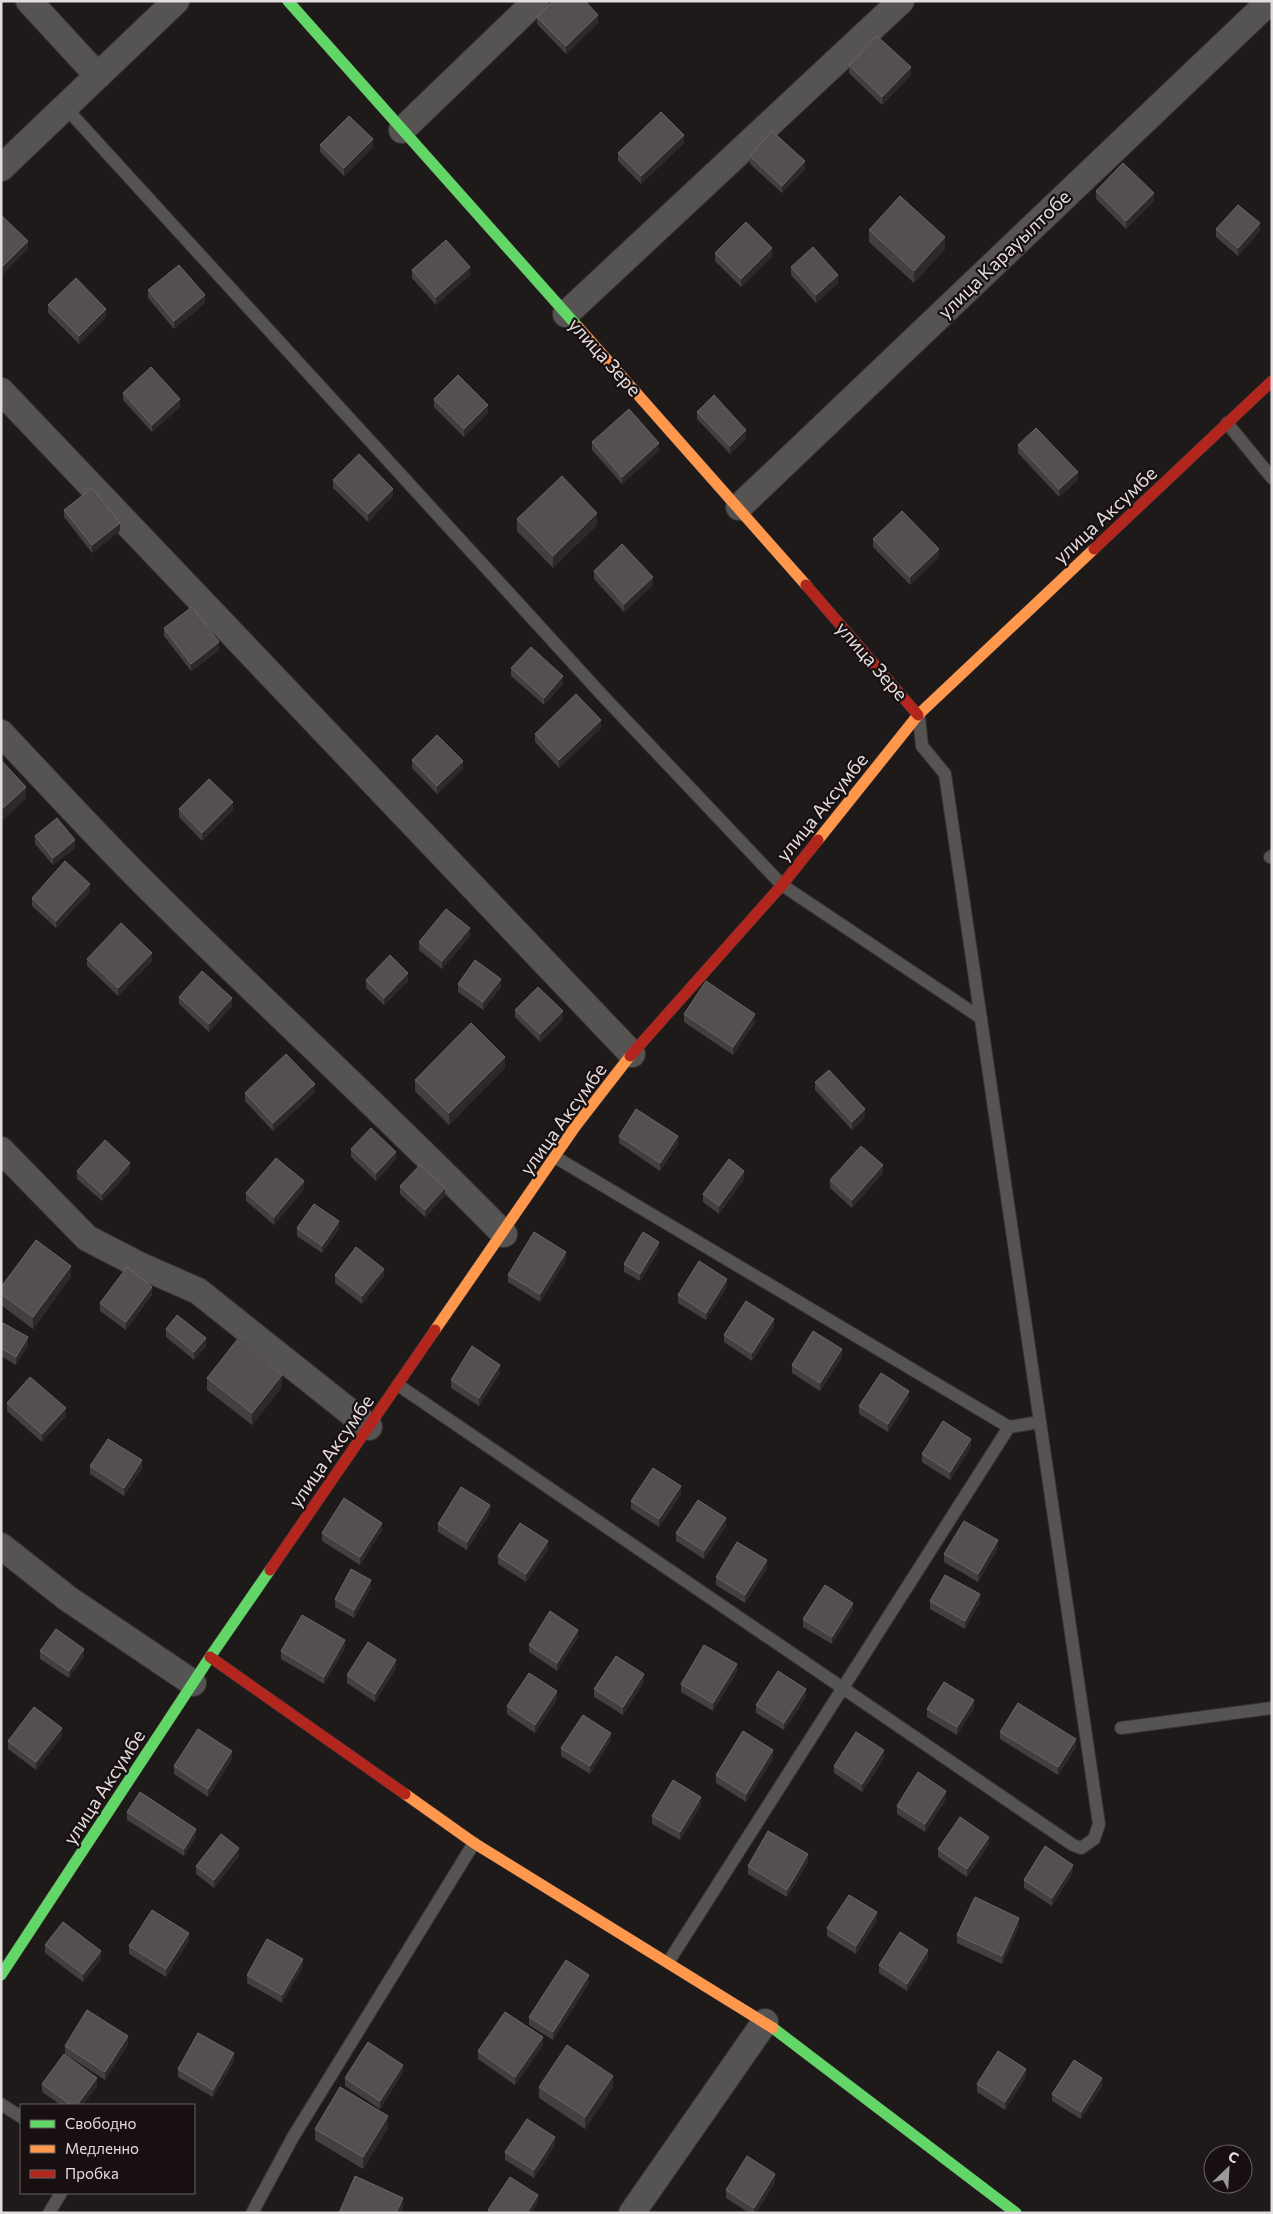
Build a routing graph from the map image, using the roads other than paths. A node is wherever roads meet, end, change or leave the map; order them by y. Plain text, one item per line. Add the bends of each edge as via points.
1 (29, 1) edge
2 (176, 1) edge
3 (288, 1) edge
4 (536, 1) edge
5 (901, 1) edge
6 (1270, 1) edge
7 (98, 76) junction
8 (65, 107) junction
9 (402, 130) junction
10 (1, 168) edge
11 (566, 314) junction
12 (1272, 381) edge
13 (1, 391) edge
14 (1227, 423) junction
15 (1272, 478) edge
16 (739, 507) junction
17 (918, 715) junction
18 (1, 733) edge
19 (782, 885) junction
20 (981, 1018) junction
21 (632, 1054) junction
22 (1, 1150) edge
23 (556, 1156) junction
24 (504, 1234) junction
25 (398, 1385) junction
26 (1040, 1422) junction
27 (369, 1427) junction
28 (1009, 1427) junction
29 (1, 1546) edge
30 (210, 1657) junction
31 (193, 1683) junction
32 (844, 1688) junction
33 (1272, 1708) edge
34 (1120, 1728) dead end
35 (474, 1843) junction
36 (669, 1961) junction
37 (1, 1974) edge
38 (765, 2022) junction
39 (1, 2104) edge
40 (20, 2116) edge
41 (60, 2194) edge
42 (49, 2213) edge
43 (252, 2213) edge
44 (632, 2213) edge
45 (1016, 2213) edge

1 - 7 street
2 - 7 street
3 - 9 main road, улица Зере
4 - 9 street
5 - 11 street
6 - 16 street, улица Карауылтобе
7 - 8 street
8 - 10 street
8 - 19 lane via 603,696
9 - 11 main road, улица Зере
11 - 16 main road, улица Зере
12 - 14 main road, улица Аксумбе
13 - 21 street
14 - 15 lane
14 - 17 main road, улица Аксумбе
16 - 17 main road, улица Зере
17 - 19 main road, улица Аксумбе
17 - 20 lane via 922,746 946,774
18 - 24 street via 156,896 418,1145
19 - 20 lane
19 - 21 main road, улица Аксумбе
20 - 26 lane
21 - 23 main road, улица Аксумбе
22 - 27 street via 88,1238 198,1291
23 - 24 main road, улица Аксумбе
23 - 28 lane
24 - 25 main road, улица Аксумбе
25 - 27 main road, улица Аксумбе
25 - 32 lane
26 - 28 lane
26 - 32 lane via 1099,1824 1094,1839 1081,1848 1072,1845
27 - 30 main road, улица Аксумбе
28 - 32 lane
29 - 31 street via 67,1598
30 - 31 main road, улица Аксумбе
30 - 35 main road
31 - 37 main road, улица Аксумбе
32 - 36 lane
33 - 34 lane
35 - 36 main road
35 - 43 lane via 293,2137
36 - 38 main road
38 - 44 street
38 - 45 main road
39 - 40 lane
41 - 42 lane

